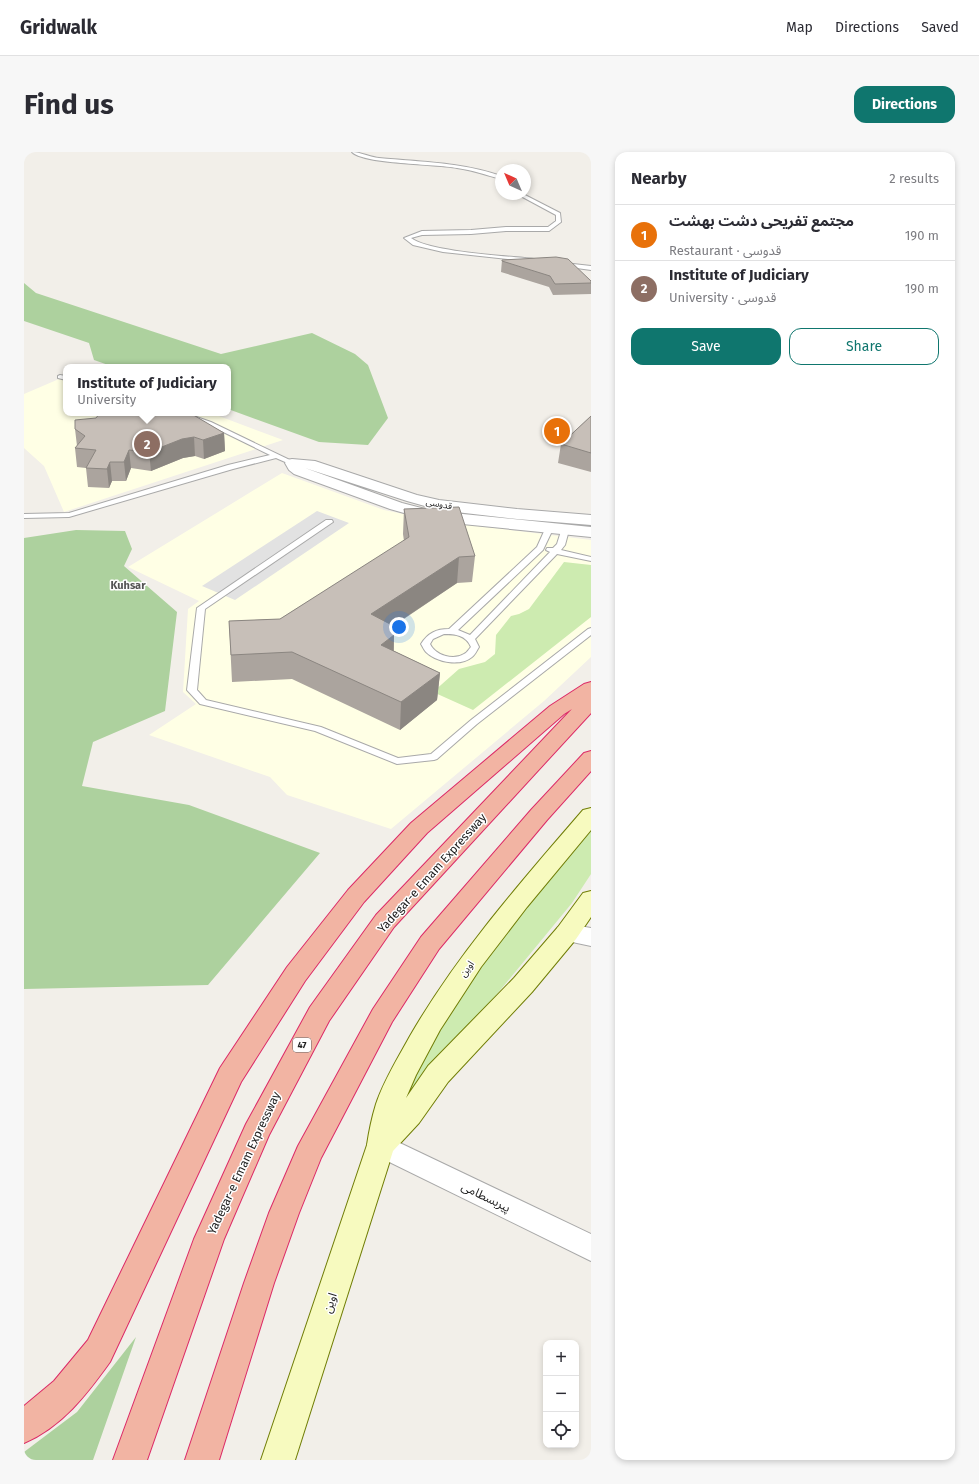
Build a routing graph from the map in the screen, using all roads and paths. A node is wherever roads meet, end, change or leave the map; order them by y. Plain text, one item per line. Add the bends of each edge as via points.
1 (354, 152) edge
2 (495, 176) edge
3 (531, 200) edge
4 (538, 262) edge
5 (560, 265) edge
6 (591, 268) edge
7 (187, 416) edge
8 (276, 456) junction
9 (292, 463) junction
10 (24, 516) edge
11 (591, 520) edge
12 (330, 522) dead end
13 (549, 529) junction
14 (565, 530) junction
15 (591, 532) edge
16 (540, 548) junction
17 (555, 552) junction
18 (591, 559) edge
19 (591, 631) edge
20 (451, 632) junction
21 (471, 638) junction
22 (591, 688) edge
23 (591, 701) edge
24 (591, 758) edge
25 (591, 815) edge
26 (591, 899) edge
27 (579, 935) edge
28 (381, 1145) junction
29 (591, 1248) edge
30 (24, 1426) edge
31 (130, 1460) edge
32 (202, 1460) edge
33 (278, 1460) edge

1 - 2 lane via 378,159 469,167
3 - 4 lane via 558,214 559,222 549,229 422,233 408,238 415,244 442,250
5 - 6 lane
7 - 8 lane via 209,423
8 - 9 lane
8 - 10 lane via 69,515
9 - 11 street, قدوسی via 310,464 439,505
9 - 13 street via 299,471 432,516
12 - 19 lane via 201,608 192,690 203,702 318,729 397,761 434,757 474,722
13 - 14 street
13 - 16 lane
14 - 15 street
14 - 17 lane via 561,545
16 - 17 lane
16 - 20 lane
17 - 18 lane
17 - 21 lane
20 - 21 lane
20 - 21 lane via 430,637 426,641 428,650 440,658 464,658 474,651
22 - 30 highway via 557,710 419,828 356,896 296,974 230,1076 99,1351 72,1388
23 - 31 highway, Yadegar-e Emam Expressway / 47 via 385,921 319,1014 256,1132 209,1239
24 - 32 highway via 430,943 382,1016 308,1155 284,1213
25 - 28 main road, اوین via 534,882 474,960 435,1018 408,1065 388,1108
26 - 27 main road, اوین
27 - 28 main road, اوین via 523,985 438,1074 409,1115
28 - 29 street, پیربسطامی
28 - 33 main road, اوین

